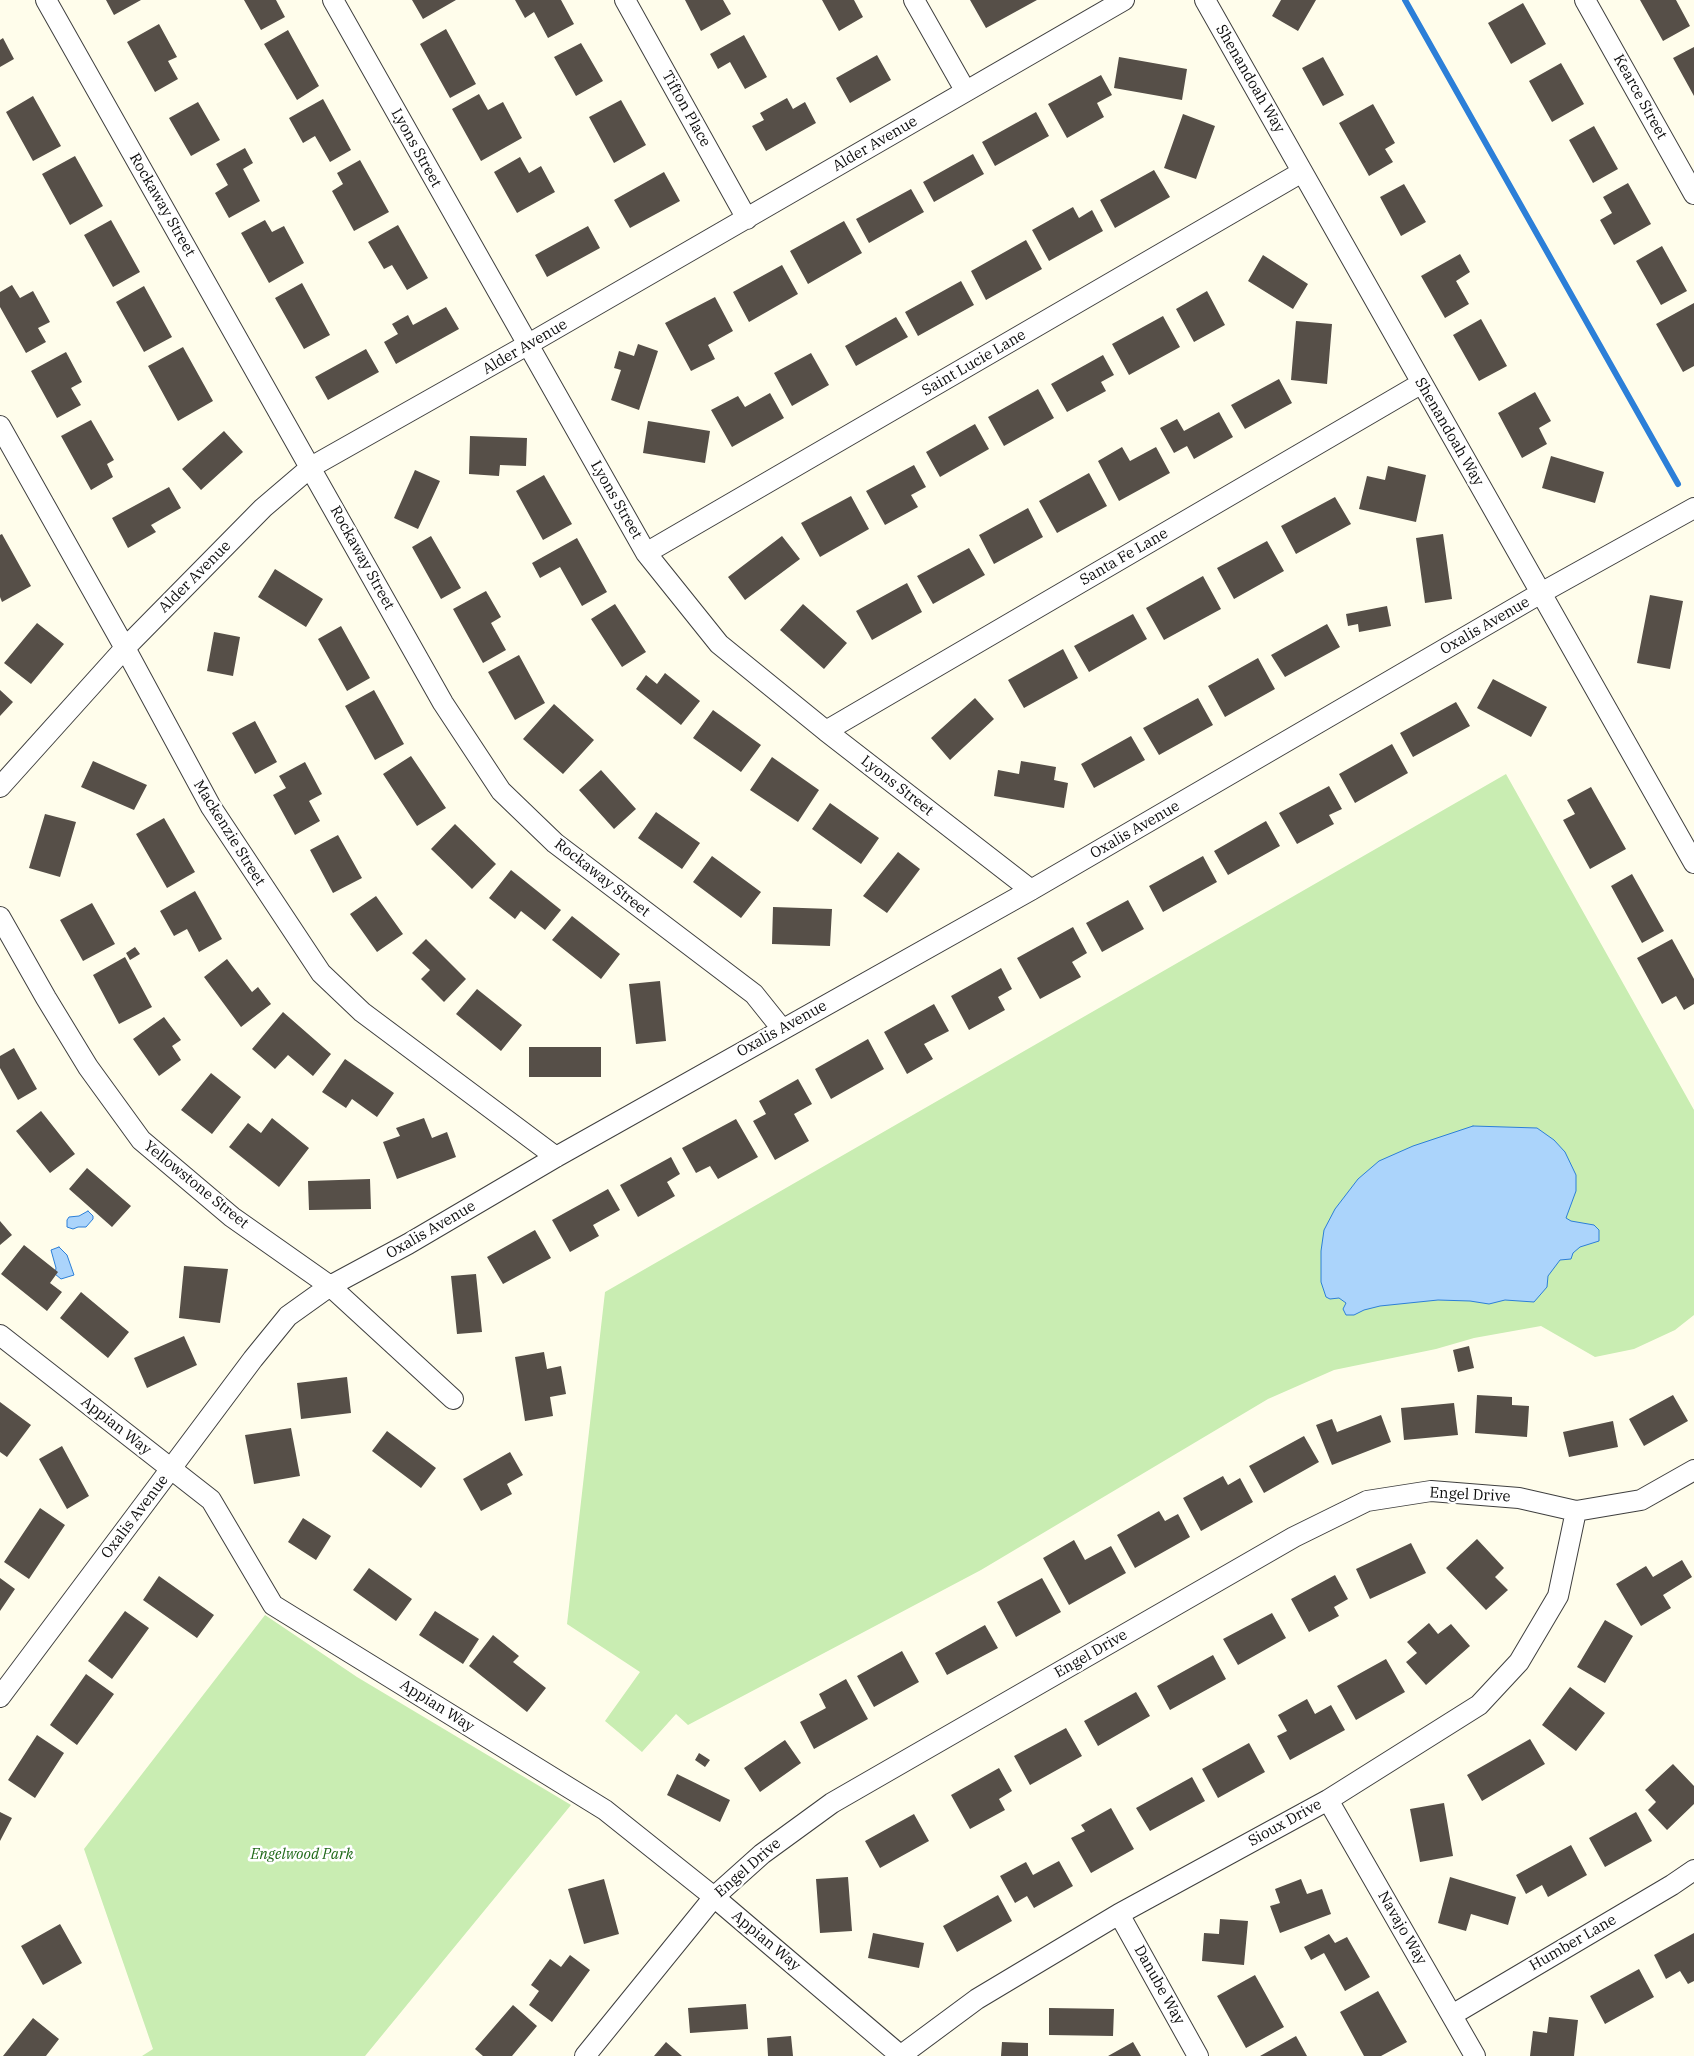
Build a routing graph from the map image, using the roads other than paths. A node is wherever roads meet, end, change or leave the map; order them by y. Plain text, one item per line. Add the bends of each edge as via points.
1 (46, 0) edge
2 (333, 0) edge
3 (625, 0) edge
4 (914, 0) edge
5 (1124, 0) edge
6 (1205, 0) edge
7 (1585, 0) edge
8 (965, 90) junction
9 (1302, 172) junction
10 (1694, 194) edge
11 (747, 219) junction
12 (527, 345) junction
13 (1422, 382) junction
14 (0, 426) edge
15 (311, 467) junction
16 (1694, 508) edge
17 (646, 553) junction
18 (1541, 594) junction
19 (125, 648) junction
20 (826, 732) junction
21 (0, 787) edge
22 (1694, 864) edge
23 (1031, 890) junction
24 (0, 917) edge
25 (782, 1029) junction
26 (556, 1157) junction
27 (330, 1286) junction
28 (0, 1335) edge
29 (453, 1399) dead end
30 (171, 1468) junction
31 (1694, 1470) edge
32 (1576, 1511) junction
33 (0, 1697) edge
34 (1328, 1800) junction
35 (1694, 1870) edge
36 (714, 1897) junction
37 (1119, 1914) junction
38 (1452, 2015) junction
39 (585, 2056) edge
40 (901, 2056) edge
41 (1198, 2056) edge
42 (1475, 2056) edge

1 - 15 street, Rockaway Street
2 - 12 street, Lyons Street
3 - 11 street, Tifton Place
4 - 8 street
5 - 8 street, Alder Avenue
6 - 9 street, Shenandoah Way
7 - 10 street, Kearce Street
8 - 11 street, Alder Avenue
9 - 13 street, Shenandoah Way
9 - 17 street, Saint Lucie Lane
11 - 12 street, Alder Avenue
12 - 15 street, Alder Avenue
12 - 17 street, Lyons Street
13 - 18 street, Shenandoah Way
13 - 20 street, Santa Fe Lane
14 - 19 street, Mackenzie Street
15 - 19 street, Alder Avenue via 263,508
15 - 25 street, Rockaway Street via 443,704 501,791 556,843 754,994
16 - 18 street, Oxalis Avenue
17 - 20 street, Lyons Street via 718,644
18 - 22 street, Shenandoah Way
18 - 23 street, Oxalis Avenue
19 - 21 street, Alder Avenue
19 - 26 street, Mackenzie Street via 211,807 321,974 362,1012
20 - 23 street, Lyons Street
23 - 25 street, Oxalis Avenue
24 - 27 street, Yellowstone Street via 88,1067 141,1140 232,1216
25 - 26 street, Oxalis Avenue
26 - 27 street, Oxalis Avenue
27 - 29 street, Yellowstone Street
27 - 30 street, Oxalis Avenue via 288,1316
28 - 30 street, Appian Way
30 - 33 street, Oxalis Avenue
30 - 36 street, Appian Way via 211,1500 273,1605 605,1810
31 - 32 street, Engel Drive via 1641,1500
32 - 34 street, Sioux Drive via 1558,1596 1519,1662 1479,1705
32 - 36 street, Engel Drive via 1519,1498 1432,1491 1367,1501 1294,1538 832,1803 762,1854
34 - 37 street, Sioux Drive
34 - 38 street, Navajo Way
35 - 38 street, Humber Lane
36 - 39 street, Engel Drive
36 - 40 street, Appian Way
37 - 40 street, Sioux Drive via 977,1999
37 - 41 street, Danube Way
38 - 42 street, Navajo Way

